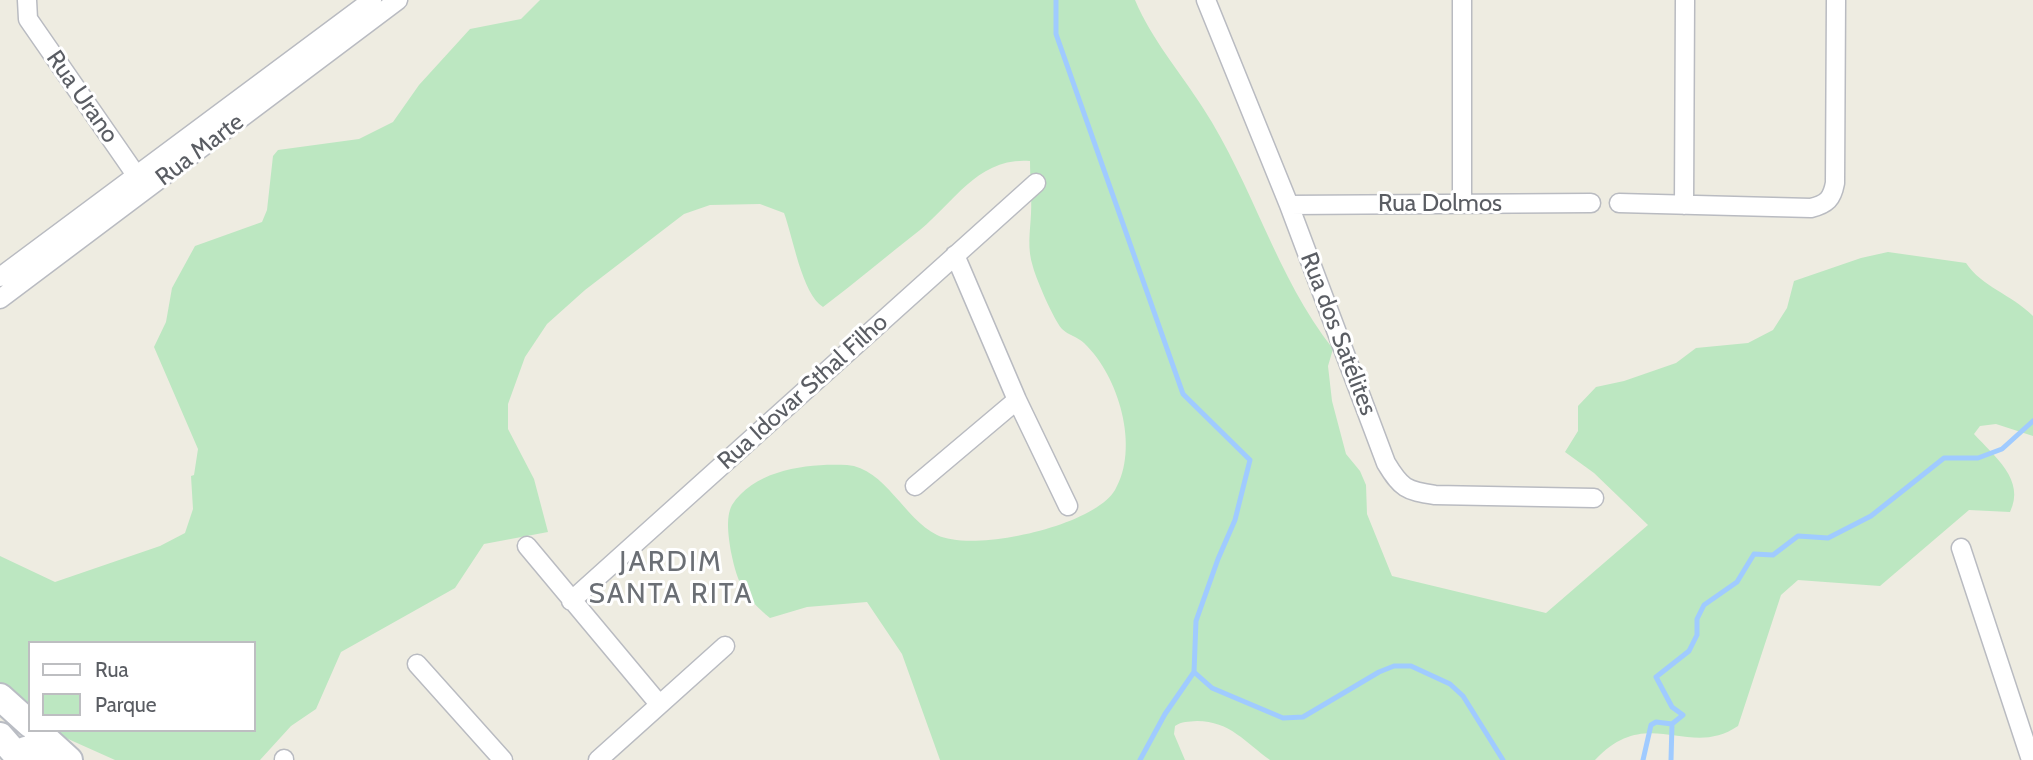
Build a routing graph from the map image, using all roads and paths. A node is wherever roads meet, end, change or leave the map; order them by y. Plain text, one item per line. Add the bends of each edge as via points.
1 (27, 0) edge
2 (372, 0) edge
3 (398, 0) edge
4 (1206, 0) edge
5 (1462, 0) edge
6 (1685, 0) edge
7 (1836, 0) edge
8 (354, 14) edge
9 (142, 183) junction
10 (1036, 183) dead end
11 (1591, 203) dead end
12 (1462, 204) junction
13 (1619, 204) dead end
14 (1289, 205) junction
15 (1684, 205) junction
16 (955, 255) junction
17 (0, 278) edge
18 (0, 299) edge
19 (1017, 400) junction
20 (915, 486) dead end
21 (1594, 498) dead end
22 (1068, 506) dead end
23 (527, 546) dead end
24 (1961, 548) dead end
25 (571, 601) junction
26 (725, 646) dead end
27 (417, 664) dead end
28 (0, 697) edge
29 (659, 704) junction
30 (28, 722) edge
31 (38, 732) edge
32 (0, 736) edge
33 (18, 759) edge
34 (54, 760) edge
35 (69, 760) edge
36 (503, 760) edge
37 (598, 760) edge
38 (2031, 760) edge

1 - 9 street, Rua Urano via 28,19
2 - 8 street, Rua Marte
3 - 8 street, Rua Marte
4 - 14 street, Rua dos Satélites
5 - 12 street
6 - 15 street
7 - 15 street via 1833,195 1825,204 1811,208
8 - 9 street, Rua Marte
9 - 17 street, Rua Marte
9 - 18 street, Rua Marte
10 - 16 street, Rua Idovar Sthal Filho
11 - 12 street, Rua Dolmos
12 - 14 street, Rua Dolmos
13 - 15 street
14 - 21 street, Rua dos Satélites via 1386,463 1398,482 1412,492 1435,495
16 - 19 street
16 - 25 street, Rua Idovar Sthal Filho
19 - 20 street
19 - 22 street
23 - 25 street
24 - 38 street
25 - 29 street
26 - 29 street
27 - 36 street
28 - 30 main road
29 - 37 street
31 - 35 main road
32 - 33 main road
33 - 34 main road via 25,750 37,747

